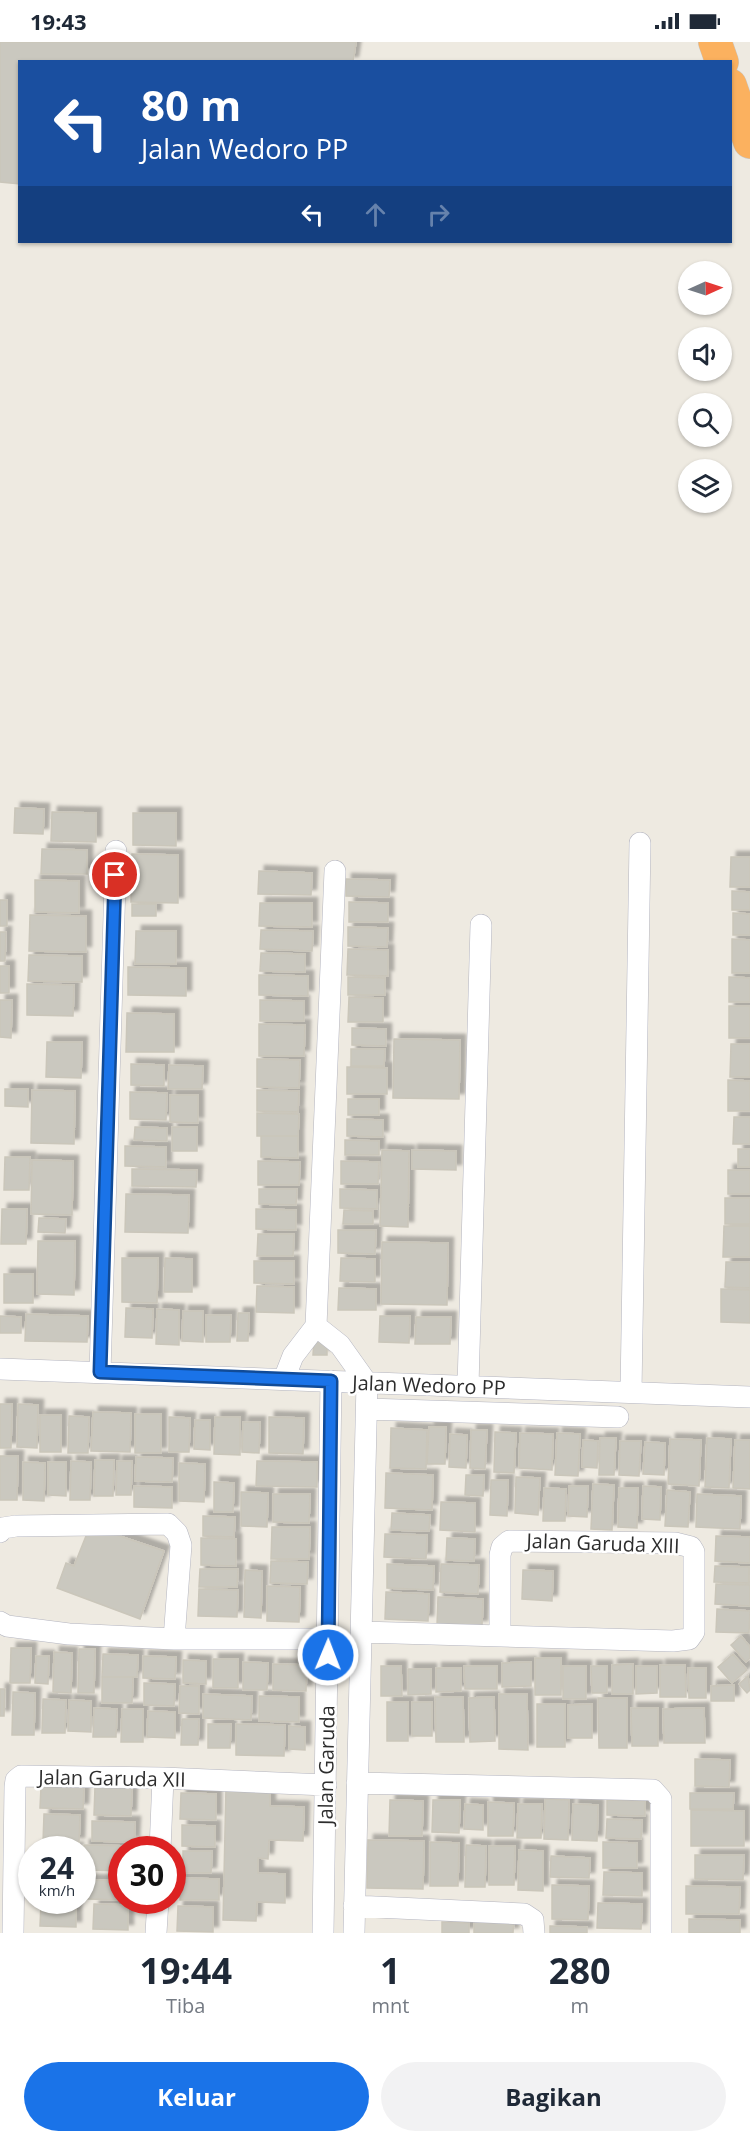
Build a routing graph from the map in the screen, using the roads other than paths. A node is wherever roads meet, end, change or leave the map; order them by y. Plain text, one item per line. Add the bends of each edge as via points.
1 (715, 42) edge
2 (721, 60) edge
3 (732, 91) edge
4 (750, 142) edge
5 (640, 843) dead end
6 (116, 852) dead end
7 (335, 871) dead end
8 (481, 925) dead end
9 (316, 1326) junction
10 (0, 1369) edge
11 (100, 1372) junction
12 (284, 1379) junction
13 (331, 1381) junction
14 (367, 1383) junction
15 (468, 1386) junction
16 (632, 1392) junction
17 (750, 1397) edge
18 (367, 1409) junction
19 (618, 1417) dead end
20 (330, 1461) junction
21 (365, 1462) junction
22 (0, 1532) edge
23 (0, 1622) edge
24 (361, 1632) junction
25 (500, 1636) junction
26 (174, 1639) junction
27 (328, 1639) junction
28 (327, 1688) junction
29 (360, 1691) junction
30 (163, 1778) junction
31 (357, 1783) junction
32 (326, 1785) junction
33 (161, 1836) edge
34 (325, 1846) junction
35 (356, 1846) junction
36 (354, 1906) junction
37 (157, 1914) edge
38 (12, 1933) edge
39 (156, 1933) edge
40 (323, 1933) edge
41 (354, 1933) edge
42 (534, 1933) edge
43 (661, 1933) edge

1 - 2 highway
3 - 4 highway
5 - 16 street
6 - 11 street
7 - 9 street
8 - 15 street
9 - 12 street via 293,1356
9 - 14 street via 340,1345
10 - 11 street, Jalan Wedoro PP
11 - 12 street, Jalan Wedoro PP
12 - 13 street, Jalan Wedoro PP
13 - 14 street, Jalan Wedoro PP
13 - 20 street, Jalan Garuda
14 - 15 street, Jalan Wedoro PP
14 - 18 street, Jalan Garuda
15 - 16 street, Jalan Wedoro PP
16 - 17 street, Jalan Wedoro PP
18 - 19 street
18 - 21 street, Jalan Garuda
20 - 21 street
20 - 27 street, Jalan Garuda
21 - 24 street, Jalan Garuda
22 - 26 street via 3,1527 16,1526 168,1524 181,1545
23 - 26 street via 69,1634
24 - 25 street, Jalan Garuda XIII
24 - 29 street, Jalan Garuda
25 - 25 street, Jalan Garuda XIII via 689,1639 694,1632 694,1552 691,1546 675,1543 509,1541 500,1552
26 - 27 street
27 - 28 street, Jalan Garuda
28 - 29 street
28 - 32 street, Jalan Garuda
29 - 31 street, Jalan Garuda
30 - 32 street, Jalan Garuda XII
30 - 33 street
30 - 38 street, Jalan Garuda XII via 18,1778
31 - 35 street, Jalan Garuda
31 - 43 street via 653,1790 660,1795 662,1808
32 - 34 street, Jalan Garuda
34 - 35 street
34 - 40 street, Jalan Garuda
35 - 36 street, Jalan Garuda
36 - 41 street, Jalan Garuda
36 - 42 street via 524,1914 533,1920
37 - 39 street

